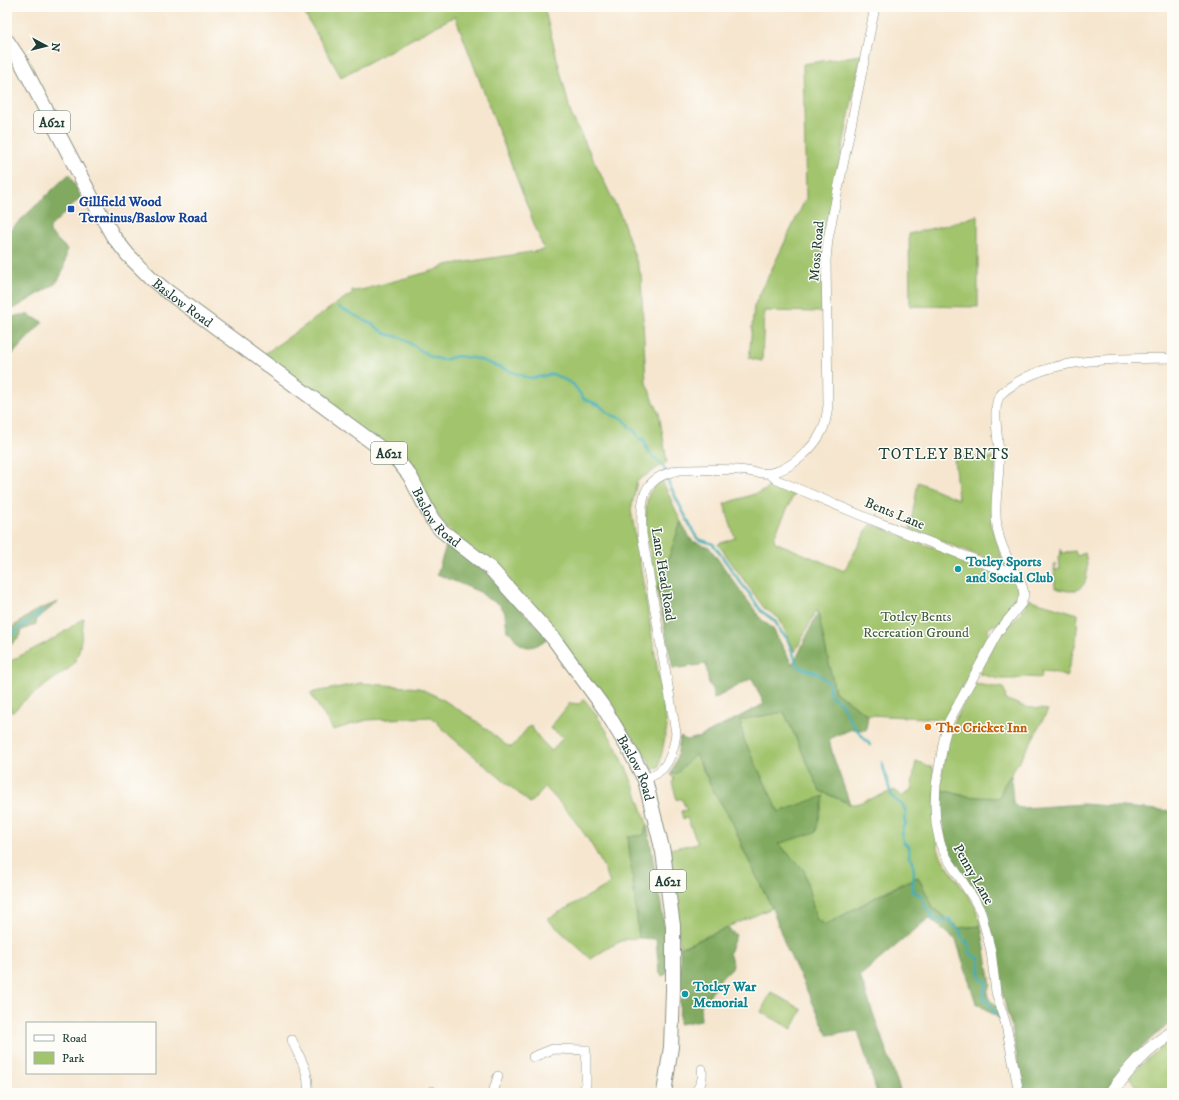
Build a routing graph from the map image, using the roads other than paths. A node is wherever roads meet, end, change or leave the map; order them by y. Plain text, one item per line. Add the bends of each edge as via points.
1 (875, 7) edge
2 (7, 41) edge
3 (1172, 358) edge
4 (770, 474) junction
5 (1013, 572) junction
6 (645, 780) junction
7 (1172, 1033) edge
8 (292, 1040) dead end
9 (533, 1057) dead end
10 (702, 1069) dead end
11 (498, 1076) dead end
12 (308, 1093) edge
13 (493, 1093) edge
14 (583, 1093) edge
15 (664, 1093) edge
16 (694, 1093) edge
17 (1019, 1093) edge
18 (1111, 1093) edge

1 - 4 street, Moss Road via 828,239 827,416 822,432 806,452
2 - 6 main road, Baslow Road / A621 via 21,62 98,211 128,255 164,289 398,461 410,476 432,519 441,530 490,568 553,638 604,708
3 - 5 street, Penny Lane via 1072,363 1020,380 1001,395 997,402 996,416 999,458 995,514 1001,544
4 - 5 street, Bents Lane via 777,480 872,520 990,566
4 - 6 street, Lane Head Road via 739,470 679,470 652,482 645,492 642,534 676,733 670,757 664,767
5 - 17 street, Penny Lane via 1018,575 1022,585 1023,600 998,632 949,721 936,785 935,809 938,837 947,858 981,912
6 - 15 main road, Baslow Road / A621 via 663,852 673,926 672,1034
7 - 18 street via 1135,1061
8 - 12 street via 307,1072
9 - 14 street via 553,1050 586,1050 586,1084
10 - 16 street via 700,1087
11 - 13 street

